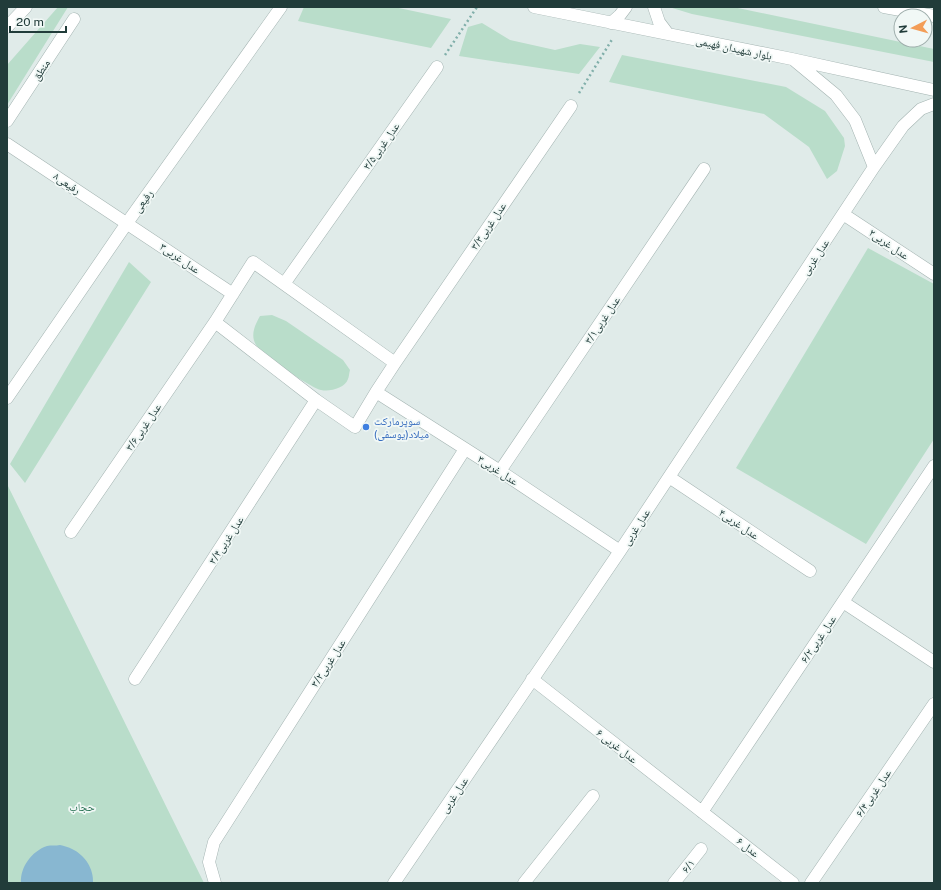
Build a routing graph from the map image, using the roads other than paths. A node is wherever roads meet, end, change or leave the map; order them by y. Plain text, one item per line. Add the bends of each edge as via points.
1 (26, 7) edge
2 (282, 7) edge
3 (534, 7) edge
4 (626, 7) edge
5 (654, 7) edge
6 (74, 19) dead end
7 (616, 24) junction
8 (7, 27) edge
9 (668, 34) junction
10 (794, 60) junction
11 (437, 68) road end
12 (934, 90) edge
13 (934, 104) edge
14 (571, 106) road end
15 (7, 121) edge
16 (7, 144) edge
17 (874, 167) junction
18 (704, 169) dead end
19 (843, 214) junction
20 (127, 223) junction
21 (934, 274) edge
22 (284, 284) junction
23 (233, 294) junction
24 (215, 322) junction
25 (395, 363) junction
26 (376, 392) junction
27 (7, 398) edge
28 (316, 400) junction
29 (466, 449) junction
30 (934, 466) edge
31 (500, 471) junction
32 (669, 477) junction
33 (71, 532) dead end
34 (620, 551) junction
35 (810, 571) dead end
36 (843, 602) junction
37 (934, 662) edge
38 (135, 679) dead end
39 (532, 679) junction
40 (934, 704) edge
41 (593, 796) dead end
42 (702, 812) junction
43 (701, 849) dead end
44 (215, 883) edge
45 (394, 883) edge
46 (524, 883) edge
47 (674, 883) edge
48 (793, 883) edge
49 (811, 883) edge

1 - 8 street
2 - 20 street, رفیعی
3 - 7 street, بلوار شهیدان فهیمی
4 - 7 street
5 - 9 street via 658,22
6 - 15 street, منطق
7 - 9 street, بلوار شهیدان فهیمی
9 - 10 street, بلوار شهیدان فهیمی
10 - 12 street, بلوار شهیدان فهیمی
10 - 17 street via 836,95 855,120
11 - 22 street, عدل غربی۳/۵
13 - 17 street, عدل غربی via 921,109 903,126
14 - 25 street, عدل غربی۳/۳
16 - 20 street, ۸رفیعی
17 - 19 street, عدل غربی
18 - 31 street, عدل غربی۳/۱
19 - 21 street, عدل غربی۲
19 - 32 street, عدل غربی
20 - 23 street, عدل غربی۳
20 - 27 street, رفیعی
22 - 23 street, عدل غربی۳/۶ via 253,262
22 - 25 street
23 - 24 street, عدل غربی۳/۶
24 - 28 street
24 - 33 street, عدل غربی۳/۶
25 - 26 street, عدل غربی۳/۳
26 - 28 street, عدل غربی۳/۳ via 355,427
26 - 29 street, عدل غربی۳
28 - 38 street, عدل غربی۳/۴
29 - 31 street, عدل غربی۳
29 - 44 street, عدل غربی۳/۲ via 214,842 209,862
30 - 36 street, ۶/۲عدل غربی
31 - 34 street, عدل غربی۳
32 - 34 street, عدل غربی
32 - 35 street, عدل غربی۴
34 - 39 street, عدل غربی
36 - 37 street
36 - 42 street, ۶/۲عدل غربی
39 - 42 street, عدل غربی ۶
39 - 45 street, عدل غربی
40 - 49 street, ۶/۴عدل غربی
41 - 46 street
42 - 48 street, عدل ۶
43 - 47 street, ۶/۱

